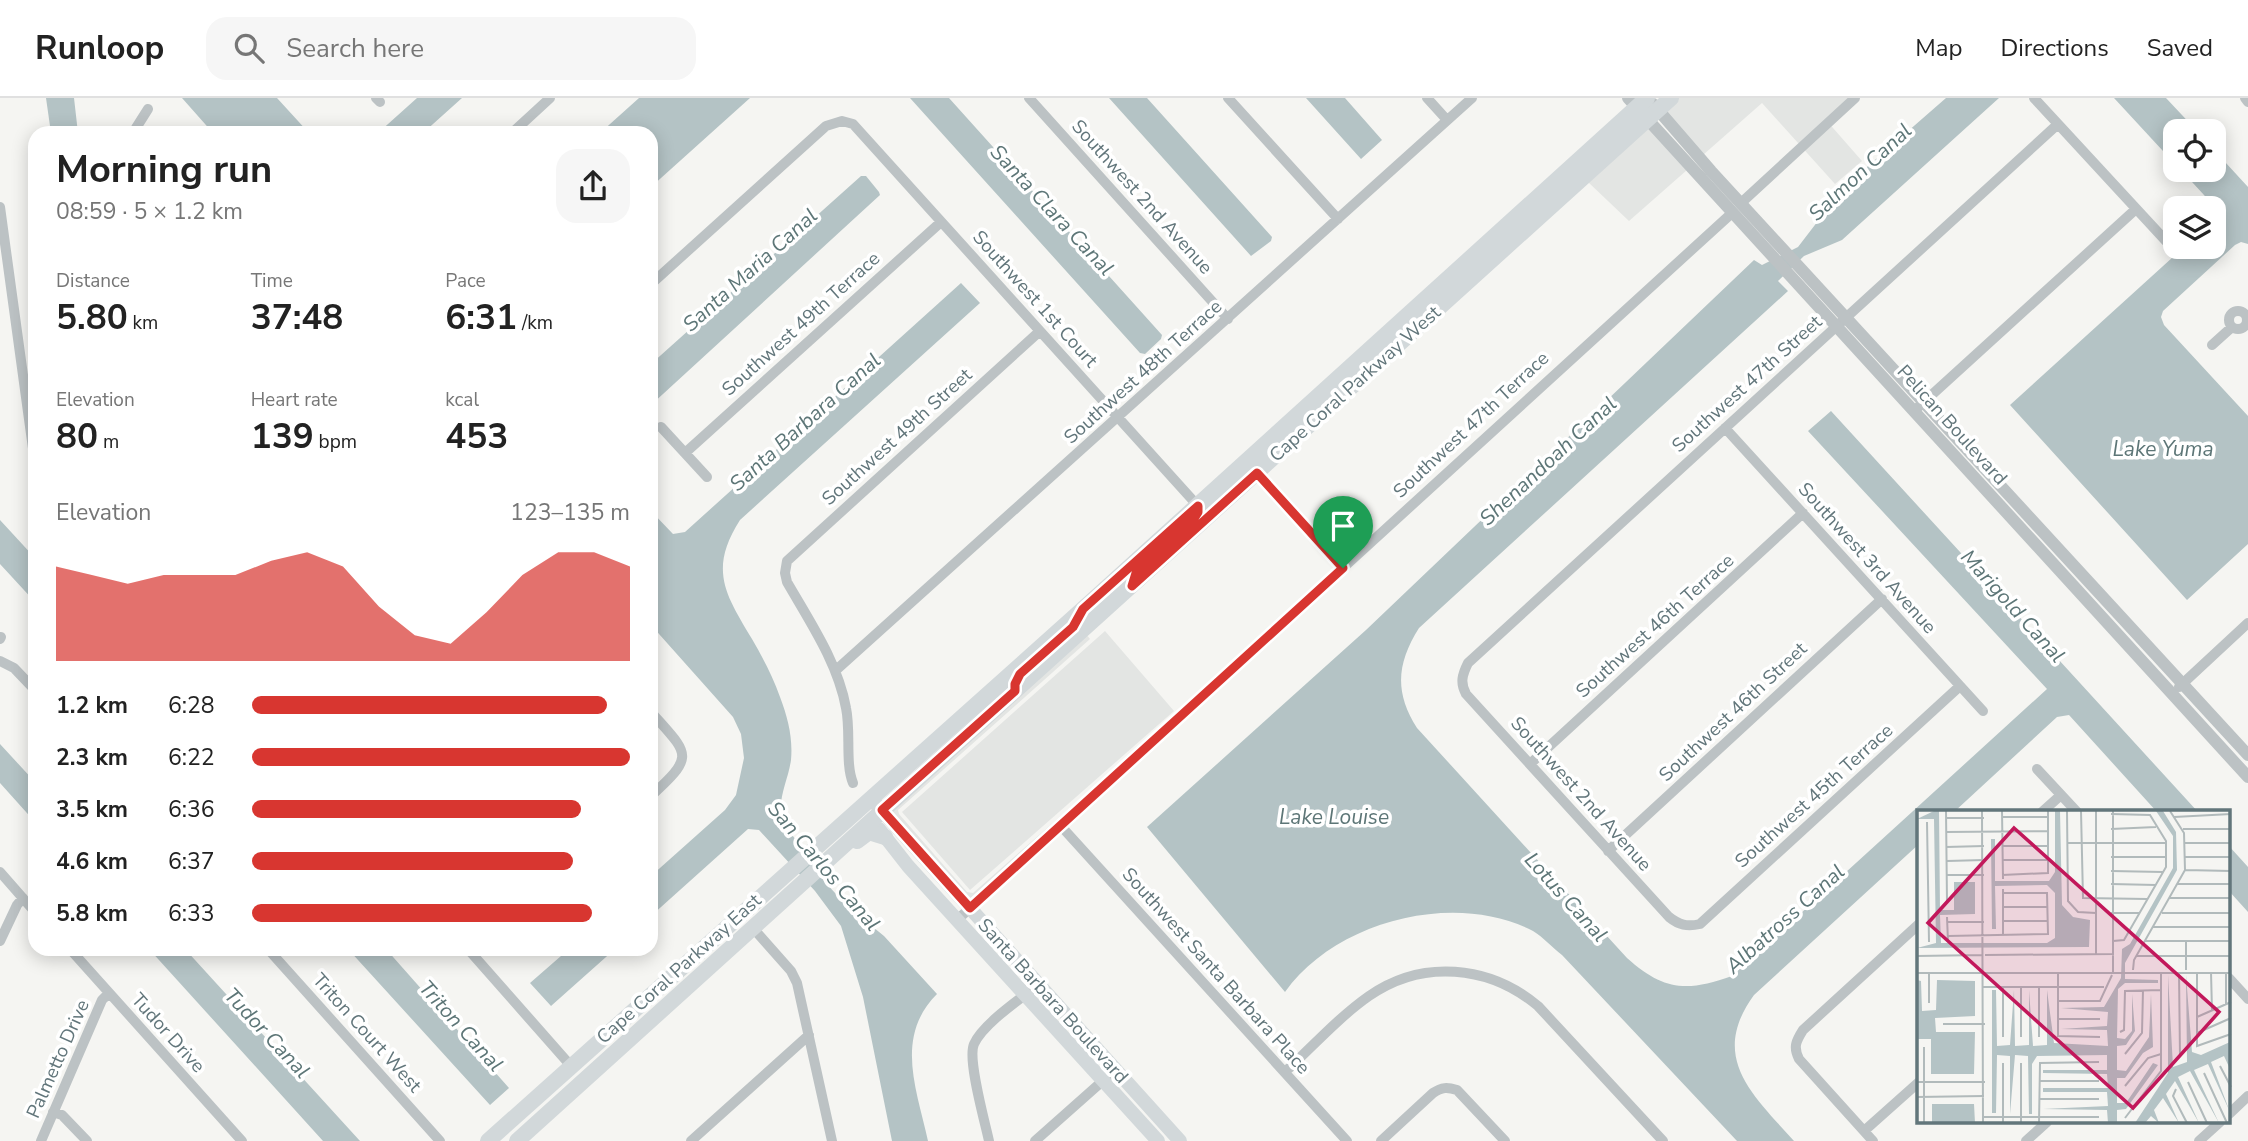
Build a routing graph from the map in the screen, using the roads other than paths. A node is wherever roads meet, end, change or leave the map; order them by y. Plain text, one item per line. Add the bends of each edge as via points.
1 (550, 98) edge
2 (1029, 98) edge
3 (1228, 98) edge
4 (1427, 98) edge
5 (1472, 98) edge
6 (1671, 98) edge
7 (1855, 98) edge
8 (2034, 98) edge
9 (1644, 105) edge
10 (148, 109) dead end
11 (1447, 121) junction
12 (2058, 124) junction
13 (137, 126) edge
14 (520, 126) edge
15 (0, 207) edge
16 (1736, 208) junction
17 (2136, 209) junction
18 (1338, 219) junction
19 (941, 222) junction
20 (2163, 238) edge
21 (658, 278) edge
22 (2247, 313) edge
23 (1228, 319) junction
24 (1841, 322) junction
25 (2232, 327) junction
26 (2246, 328) edge
27 (1040, 331) junction
28 (2212, 345) dead end
29 (1322, 391) junction
30 (1925, 402) junction
31 (1914, 411) junction
32 (28, 412) edge
33 (1119, 417) junction
34 (661, 427) dead end
35 (1725, 428) junction
36 (685, 453) junction
37 (1257, 473) junction
38 (707, 477) dead end
39 (1198, 506) junction
40 (1804, 513) junction
41 (1343, 568) junction
42 (1132, 586) junction
43 (1882, 599) junction
44 (1083, 609) junction
45 (2248, 623) edge
46 (0, 661) edge
47 (835, 671) junction
48 (1463, 673) joint
49 (28, 683) edge
50 (2183, 683) junction
51 (1960, 686) junction
52 (1015, 691) junction
53 (2172, 694) junction
54 (1983, 711) dead end
55 (658, 720) edge
56 (2248, 755) edge
57 (1530, 764) junction
58 (2037, 769) dead end
59 (2248, 778) edge
60 (853, 783) dead end
61 (658, 789) edge
62 (2061, 795) junction
63 (865, 802) junction
64 (2044, 810) edge
65 (2075, 810) edge
66 (877, 815) junction
67 (1060, 825) junction
68 (885, 836) junction
69 (1608, 850) junction
70 (822, 868) junction
71 (0, 872) edge
72 (23, 898) junction
73 (28, 904) edge
74 (970, 908) junction
75 (957, 920) junction
76 (1917, 926) edge
77 (752, 927) junction
78 (1690, 927) joint
79 (0, 941) edge
80 (76, 956) edge
81 (274, 956) edge
82 (474, 956) edge
83 (2230, 979) edge
84 (1038, 985) junction
85 (109, 993) junction
86 (1025, 995) junction
87 (2248, 999) edge
88 (634, 1009) junction
89 (809, 1035) junction
90 (571, 1066) junction
91 (1115, 1070) junction
92 (1285, 1072) junction
93 (586, 1078) junction
94 (1103, 1080) junction
95 (1917, 1084) edge
96 (2248, 1097) edge
97 (53, 1112) junction
98 (2230, 1113) edge
99 (2046, 1124) edge
100 (2218, 1124) edge
101 (1864, 1131) junction
102 (41, 1141) edge
103 (86, 1141) edge
104 (242, 1141) edge
105 (440, 1141) edge
106 (488, 1141) edge
107 (516, 1141) edge
108 (691, 1141) edge
109 (832, 1141) edge
110 (989, 1141) edge
111 (1035, 1141) edge
112 (1158, 1141) edge
113 (1180, 1141) edge
114 (1347, 1141) edge
115 (1381, 1141) edge
116 (1505, 1141) edge
117 (1662, 1141) edge
118 (1873, 1141) edge
119 (2026, 1141) edge
120 (2199, 1141) edge

1 - 14 street
2 - 23 street, Southwest 2nd Avenue
3 - 18 street
4 - 11 street
5 - 11 street, Southwest 48th Terrace
6 - 9 main road, Cape Coral Parkway West
7 - 16 street, Southwest 47th Terrace
8 - 12 street
9 - 16 street, Pelican Boulevard
9 - 29 main road, Cape Coral Parkway West
9 - 37 main road, Cape Coral Parkway West
10 - 13 street
11 - 18 street, Southwest 48th Terrace
12 - 17 street
12 - 24 street, Southwest 47th Street
15 - 32 street
16 - 24 street, Pelican Boulevard
16 - 41 street, Southwest 47th Terrace
17 - 20 street
17 - 30 street
18 - 23 street, Southwest 48th Terrace
19 - 21 street, Southwest 1st Court via 853,124 842,121 826,126
19 - 27 street, Southwest 1st Court
19 - 36 street, Southwest 49th Terrace
22 - 25 street via 2231,313
22 - 26 street
23 - 33 street, Southwest 48th Terrace
24 - 30 street, Pelican Boulevard
24 - 31 street, Pelican Boulevard
24 - 35 street, Southwest 47th Street
25 - 26 street
25 - 28 street
27 - 33 street, Southwest 1st Court
27 - 47 street, Southwest 49th Street via 788,561 787,582
29 - 37 main road via 1316,408 1259,461
29 - 39 main road, Cape Coral Parkway West
30 - 31 street
30 - 50 street, Pelican Boulevard
31 - 53 street, Pelican Boulevard
33 - 39 street, Southwest 1st Court
33 - 47 street, Southwest 48th Terrace
34 - 36 street
35 - 40 street, Southwest 3rd Avenue
35 - 48 street, Southwest 47th Street via 1486,646
36 - 38 street
37 - 41 street
37 - 42 main road, Cape Coral Parkway West
39 - 42 main road via 1193,520 1136,573
39 - 44 main road, Cape Coral Parkway West
40 - 43 street, Southwest 3rd Avenue
40 - 57 street, Southwest 46th Terrace
41 - 67 street, Southwest 47th Terrace
42 - 52 main road, Cape Coral Parkway West
43 - 51 street, Southwest 3rd Avenue
43 - 69 street, Southwest 46th Street
44 - 52 main road via 1073,627 1020,674
44 - 63 main road, Cape Coral Parkway West
45 - 50 street
46 - 49 street
47 - 60 street via 847,709
48 - 57 street, Southwest 2nd Avenue via 1466,694
50 - 53 street
50 - 56 street, Pelican Boulevard
51 - 54 street, Southwest 3rd Avenue
51 - 78 street, Southwest 45th Terrace via 1700,924
52 - 66 main road, Cape Coral Parkway West
53 - 59 street, Pelican Boulevard
55 - 61 street via 682,749 683,759 680,769
57 - 69 street, Southwest 2nd Avenue
58 - 62 street
62 - 64 street
62 - 65 street
63 - 66 main road, Santa Barbara Boulevard
63 - 88 main road, Cape Coral Parkway East
66 - 68 main road, Santa Barbara Boulevard
66 - 70 main road
66 - 74 main road, Santa Barbara Boulevard
67 - 74 street, Southwest 47th Terrace
67 - 92 street, Southwest Santa Barbara Place
68 - 70 main road via 866,833
68 - 75 main road, Santa Barbara Boulevard
69 - 78 street, Southwest 2nd Avenue via 1669,917
70 - 77 main road, Cape Coral Parkway East
71 - 72 street
72 - 73 street
72 - 79 street
74 - 75 street, Southwest 47th Terrace
74 - 84 main road, Santa Barbara Boulevard
75 - 86 main road, Santa Barbara Boulevard
76 - 101 street via 1795,1042 1799,1059
77 - 89 street via 796,979
77 - 93 main road, Cape Coral Parkway East
80 - 85 street, Tudor Drive
81 - 105 street, Triton Court West
82 - 90 street
83 - 87 street
84 - 86 street
84 - 91 main road, Santa Barbara Boulevard
85 - 97 street, Palmetto Drive
85 - 104 street, Tudor Drive
86 - 94 main road, Santa Barbara Boulevard
86 - 110 street via 974,1044 972,1063
88 - 90 main road, Cape Coral Parkway East
88 - 93 main road via 634,1023 596,1058
89 - 108 street
89 - 109 street
90 - 106 main road, Cape Coral Parkway East
90 - 107 main road via 568,1083 526,1122
91 - 94 street
91 - 113 main road, Santa Barbara Boulevard
92 - 114 street, Southwest Santa Barbara Place
92 - 117 street via 1371,994 1390,984 1450,971 1491,978 1529,998 1547,1014
93 - 107 main road, Cape Coral Parkway East
94 - 111 street
94 - 112 main road, Santa Barbara Boulevard
95 - 101 street
96 - 98 street
97 - 102 street, Palmetto Drive
97 - 103 street via 62,1115
99 - 119 street
100 - 120 street
101 - 118 street
115 - 116 street via 1433,1093 1448,1087 1457,1090

